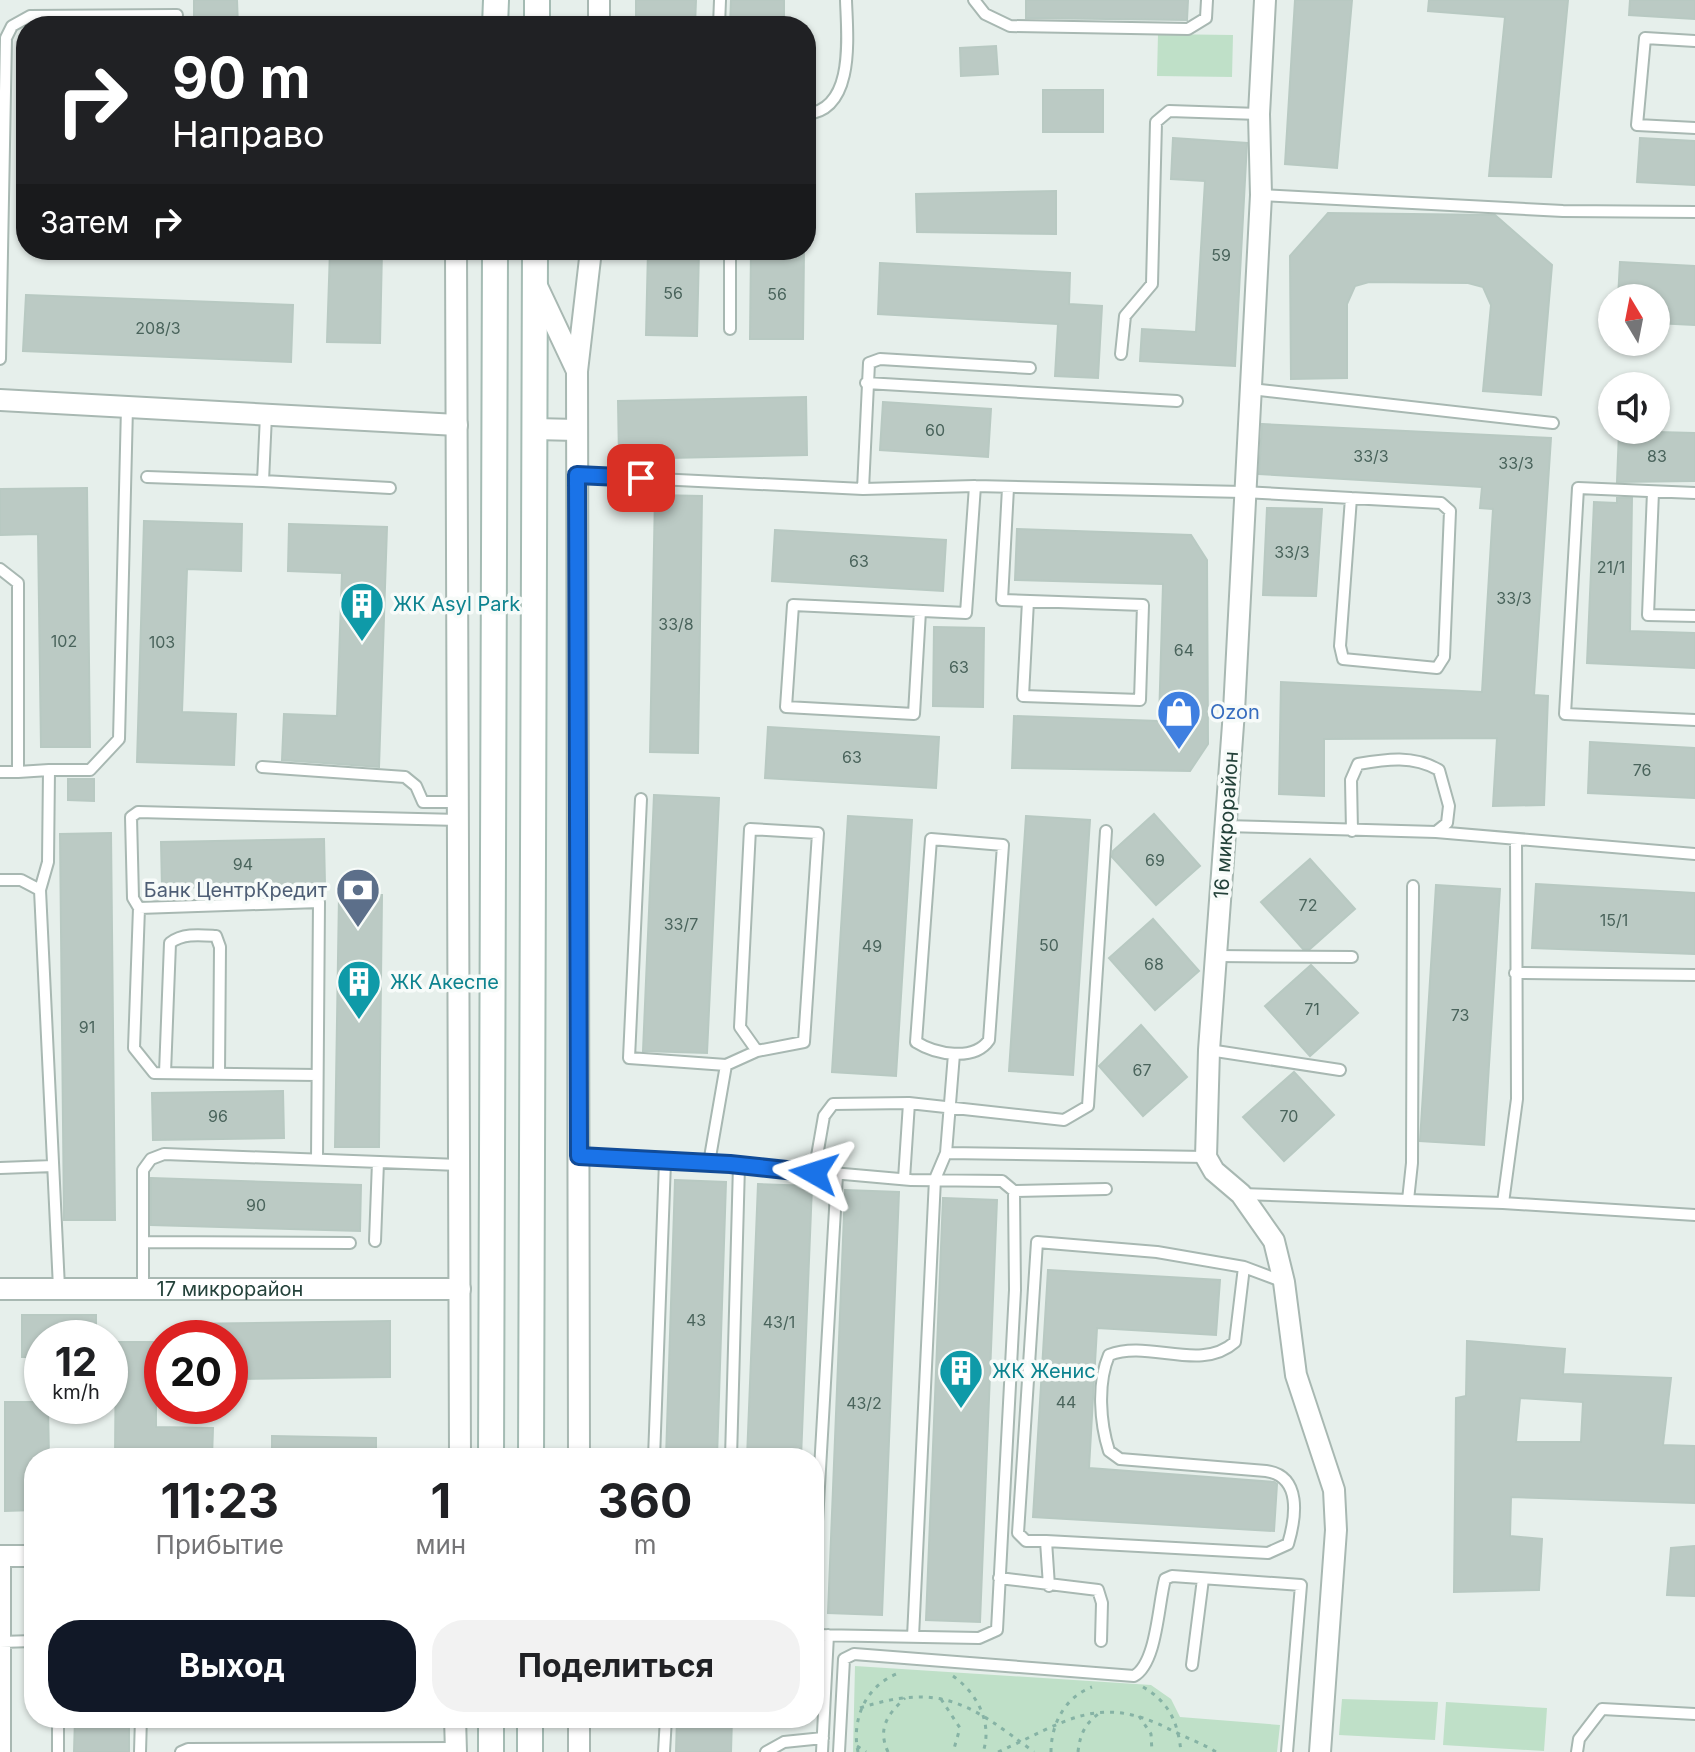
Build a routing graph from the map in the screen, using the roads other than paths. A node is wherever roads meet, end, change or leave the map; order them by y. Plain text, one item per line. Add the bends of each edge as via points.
1 (846, 0) edge
2 (974, 0) edge
3 (1207, 0) edge
4 (1265, 0) edge
5 (177, 15) dead end
6 (30, 16) edge
7 (16, 24) edge
8 (1695, 41) edge
9 (2, 75) edge
10 (816, 112) edge
11 (1259, 114) junction
12 (1695, 128) edge
13 (1261, 195) junction
14 (1695, 212) edge
15 (456, 260) edge
16 (495, 260) edge
17 (535, 260) edge
18 (590, 260) edge
19 (730, 260) edge
20 (535, 282) junction
21 (730, 329) dead end
22 (1121, 354) dead end
23 (0, 359) edge
24 (1030, 368) dead end
25 (577, 371) junction
26 (866, 383) junction
27 (1251, 389) junction
28 (0, 400) edge
29 (1177, 401) dead end
30 (127, 407) junction
31 (266, 415) junction
32 (1553, 423) dead end
33 (457, 425) junction
34 (534, 429) junction
35 (577, 430) junction
36 (577, 475) junction
37 (147, 477) dead end
38 (263, 481) junction
39 (975, 486) junction
40 (390, 488) dead end
41 (1008, 488) junction
42 (863, 489) junction
43 (1243, 492) junction
44 (1653, 492) junction
45 (1695, 493) edge
46 (1351, 498) junction
47 (0, 569) edge
48 (1028, 601) junction
49 (920, 611) junction
50 (1695, 616) edge
51 (1695, 720) edge
52 (262, 767) dead end
53 (49, 770) junction
54 (0, 772) edge
55 (18, 772) junction
56 (641, 799) dead end
57 (459, 811) junction
58 (1225, 826) junction
59 (1106, 831) dead end
60 (1352, 831) junction
61 (1436, 832) junction
62 (1516, 839) junction
63 (1695, 854) edge
64 (0, 880) edge
65 (1413, 886) dead end
66 (40, 890) junction
67 (139, 908) junction
68 (1217, 956) junction
69 (1352, 957) dead end
70 (1515, 973) junction
71 (1695, 975) edge
72 (1209, 1050) junction
73 (757, 1051) junction
74 (954, 1054) junction
75 (726, 1065) junction
76 (1340, 1070) dead end
77 (165, 1073) junction
78 (219, 1074) junction
79 (317, 1075) junction
80 (909, 1103) junction
81 (952, 1106) junction
82 (946, 1153) junction
83 (579, 1156) junction
84 (1206, 1157) junction
85 (317, 1159) junction
86 (532, 1159) junction
87 (492, 1160) junction
88 (378, 1162) junction
89 (665, 1162) junction
90 (709, 1163) junction
91 (459, 1165) junction
92 (739, 1165) junction
93 (53, 1166) junction
94 (0, 1168) edge
95 (814, 1173) junction
96 (837, 1175) junction
97 (904, 1179) junction
98 (935, 1179) junction
99 (1106, 1189) dead end
100 (1014, 1191) junction
101 (1241, 1194) junction
102 (1408, 1200) junction
103 (1503, 1203) junction
104 (1695, 1215) edge
105 (375, 1241) dead end
106 (143, 1242) junction
107 (350, 1243) dead end
108 (1244, 1267) junction
109 (1284, 1282) junction
110 (59, 1288) junction
111 (0, 1289) edge
112 (143, 1289) junction
113 (460, 1289) junction
114 (460, 1448) edge
115 (491, 1448) edge
116 (531, 1448) edge
117 (579, 1448) edge
118 (654, 1448) edge
119 (731, 1448) edge
120 (821, 1448) edge
121 (1046, 1541) junction
122 (2, 1556) edge
123 (24, 1556) edge
124 (999, 1578) junction
125 (1203, 1579) junction
126 (1049, 1586) junction
127 (824, 1635) edge
128 (828, 1635) junction
129 (913, 1637) junction
130 (24, 1641) edge
131 (1101, 1641) dead end
132 (2, 1642) edge
133 (1192, 1665) dead end
134 (1695, 1714) edge
135 (824, 1717) edge
136 (58, 1728) edge
137 (141, 1728) edge
138 (455, 1728) edge
139 (491, 1728) edge
140 (530, 1728) edge
141 (579, 1728) edge
142 (665, 1728) edge
143 (823, 1728) edge
144 (823, 1738) junction
145 (456, 1750) edge
146 (5, 1752) edge
147 (58, 1752) edge
148 (140, 1752) edge
149 (181, 1752) edge
150 (491, 1752) edge
151 (530, 1752) edge
152 (579, 1752) edge
153 (664, 1752) edge
154 (766, 1752) edge
155 (822, 1752) edge
156 (839, 1752) edge
157 (1287, 1752) edge
158 (1320, 1752) edge
159 (1577, 1752) edge

1 - 10 lane via 847,60 836,98
2 - 3 lane via 985,14 1010,26 1188,29 1206,18
4 - 11 street, 16 микрорайон
5 - 6 lane
7 - 9 lane via 6,38
8 - 12 lane via 1645,38 1637,125
9 - 23 lane
11 - 13 street, 16 микрорайон
11 - 22 lane via 1169,111 1156,122 1152,284 1125,316
13 - 14 lane via 1563,211
13 - 27 street, 16 микрорайон
15 - 33 street
16 - 87 main road
17 - 20 main road
18 - 25 street
19 - 21 lane
20 - 25 street
20 - 34 main road
24 - 26 lane via 880,359 869,363
25 - 35 street
26 - 29 lane
26 - 42 lane
27 - 32 lane
27 - 43 street, 16 микрорайон
28 - 30 street
30 - 31 street
30 - 53 lane via 119,739 90,770
31 - 33 street
31 - 38 lane
33 - 57 street
34 - 35 street
34 - 86 main road
35 - 36 street
36 - 42 lane
36 - 83 street
37 - 38 lane
38 - 40 lane
39 - 41 lane
39 - 42 lane
39 - 49 lane via 966,613
41 - 43 lane
41 - 48 lane via 1002,600
43 - 46 lane
43 - 58 street, 16 микрорайон
44 - 45 lane
44 - 50 lane via 1648,615
44 - 51 lane via 1578,488 1565,714
46 - 46 lane via 1441,503 1450,511 1444,657 1437,668 1343,659
47 - 55 lane via 18,583
48 - 48 lane via 1143,605 1140,700 1023,696
49 - 49 lane via 793,605 786,707 914,714
52 - 57 lane via 405,777 423,802
53 - 55 lane
53 - 66 lane via 48,862
54 - 55 lane
56 - 75 lane via 629,1058
57 - 67 lane via 138,812 130,825 133,898
57 - 91 street
58 - 60 lane
58 - 68 street, 16 микрорайон
59 - 81 lane via 1088,1106 1064,1120
60 - 61 lane
60 - 61 lane via 1351,780 1358,764 1404,758 1439,770 1449,806 1447,823
61 - 62 lane
62 - 63 lane
62 - 70 lane
64 - 66 lane via 21,880
65 - 102 lane
66 - 93 lane
67 - 77 lane via 134,1048 154,1073
67 - 79 lane via 319,902
68 - 69 lane
68 - 72 street, 16 микрорайон
70 - 71 lane
70 - 103 lane via 1517,1099
72 - 76 lane
72 - 84 street, 16 микрорайон
73 - 73 lane via 740,1027 750,829 818,833 804,1042
73 - 75 lane
74 - 74 lane via 931,1052 916,1042 931,839 1003,845 989,1040 985,1046
74 - 81 lane
75 - 90 lane
77 - 78 lane
77 - 78 lane via 170,943 200,935 216,936 220,947
78 - 79 lane
79 - 85 lane
80 - 81 lane
80 - 95 lane via 833,1104 824,1116
80 - 97 lane
81 - 82 lane
82 - 84 lane
82 - 98 lane
83 - 89 lane
83 - 117 street
84 - 101 street
85 - 88 lane
85 - 106 lane via 164,1154 151,1159 143,1170
86 - 87 main road
86 - 116 main road
87 - 115 main road
88 - 91 lane
88 - 105 lane
89 - 90 lane
89 - 118 lane
90 - 92 lane
91 - 113 street
92 - 95 lane
92 - 119 lane
93 - 94 lane
93 - 110 lane
95 - 96 lane
96 - 97 lane
96 - 120 lane
97 - 98 lane
98 - 100 lane via 1002,1181
98 - 129 lane
99 - 100 lane
100 - 124 lane via 1015,1290
101 - 102 lane
101 - 109 street via 1274,1241
102 - 103 lane
103 - 104 lane
106 - 107 lane
106 - 112 lane
108 - 109 lane
108 - 121 lane via 1157,1252 1037,1242 1018,1533 1026,1541
108 - 121 lane via 1235,1342 1225,1351 1199,1356 1122,1350 1109,1355 1102,1432 1109,1451 1120,1459 1266,1471 1286,1478 1294,1491 1288,1544 1268,1553
109 - 158 street via 1296,1375 1334,1490 1336,1530
110 - 111 street, 17 микрорайон
110 - 112 street, 17 микрорайон
112 - 113 street, 17 микрорайон
113 - 114 street
121 - 126 lane
122 - 123 street
122 - 132 lane
124 - 126 lane
124 - 129 lane via 997,1630 979,1638
125 - 133 lane
125 - 156 lane via 1165,1579 1149,1659 1144,1671 1134,1676 854,1654 844,1659
125 - 157 lane via 1301,1585
126 - 131 lane via 1098,1590
127 - 128 lane
128 - 129 lane
128 - 135 lane
130 - 132 lane
132 - 146 lane
134 - 159 lane via 1602,1709 1579,1739
136 - 147 lane
137 - 148 lane
138 - 145 street
139 - 150 main road
140 - 151 main road
141 - 152 street
142 - 153 lane
143 - 144 lane
144 - 154 lane via 784,1742
144 - 155 lane
145 - 149 lane

